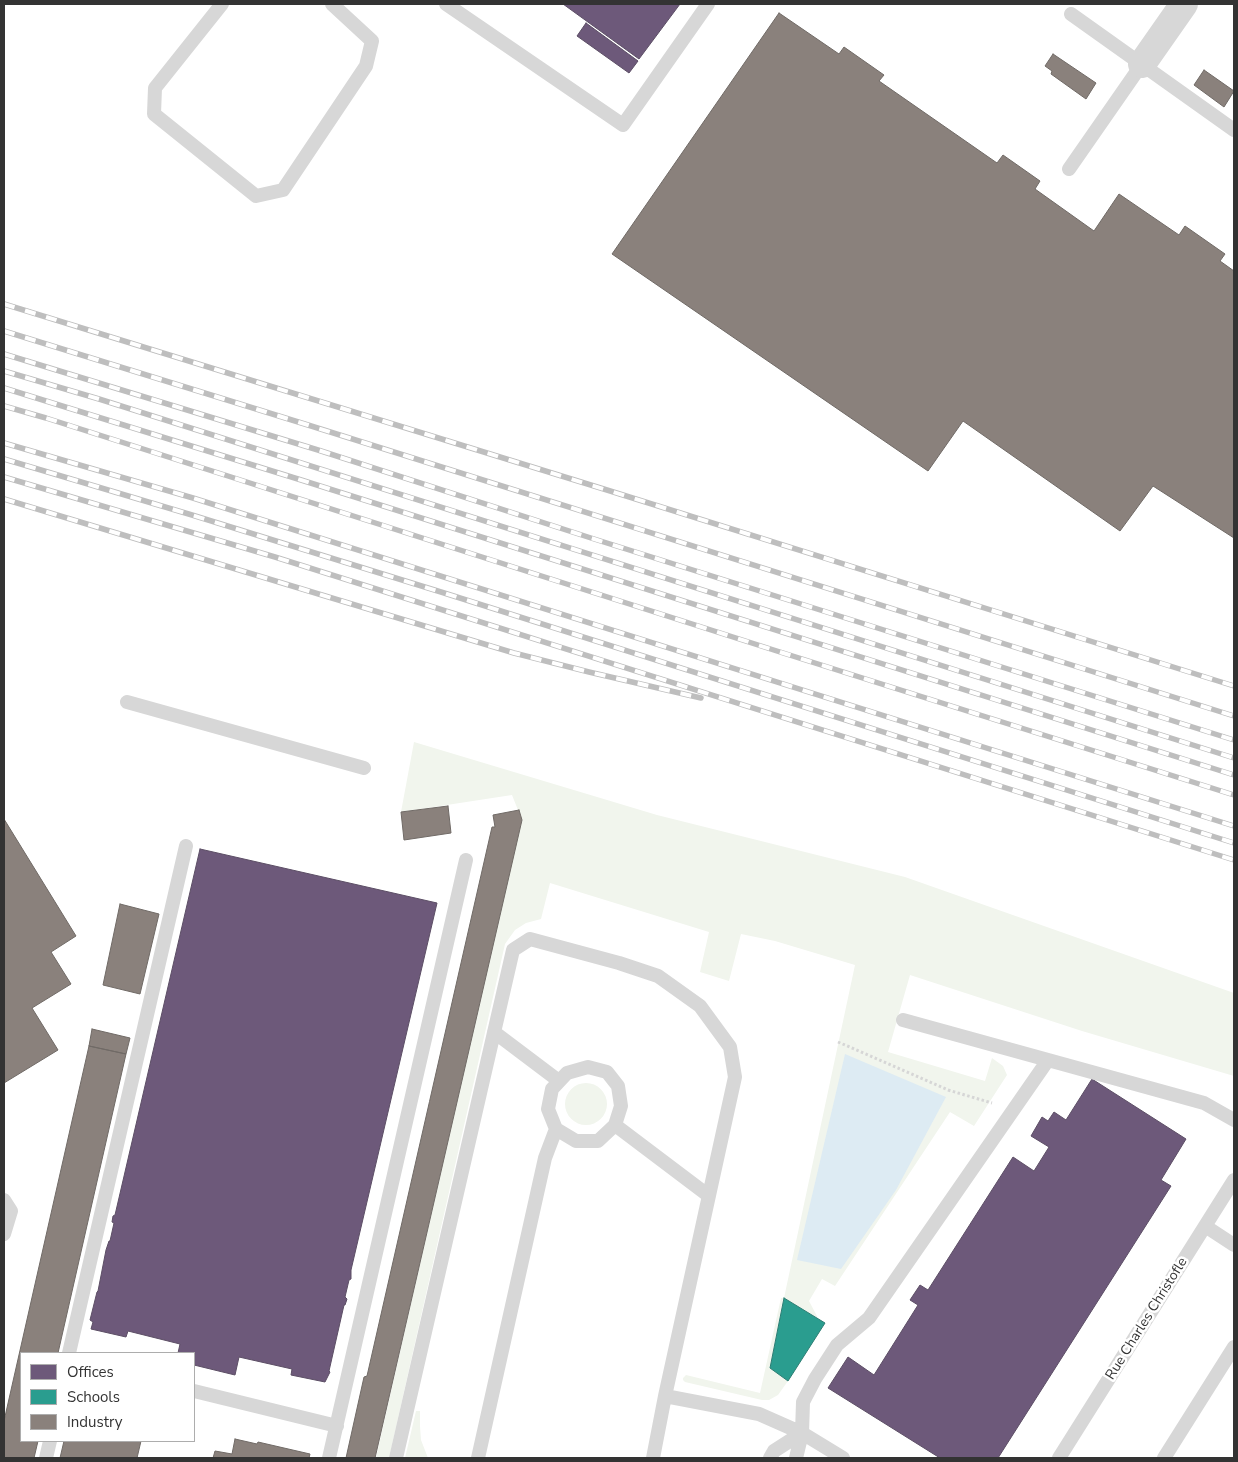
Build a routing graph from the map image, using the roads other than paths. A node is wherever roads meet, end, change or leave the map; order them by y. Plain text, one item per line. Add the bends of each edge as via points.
1 (222, 4) edge
2 (332, 4) edge
3 (446, 4) edge
4 (708, 4) edge
5 (1184, 4) edge
6 (1071, 14) dead end
7 (1142, 64) junction
8 (1234, 130) edge
9 (1069, 169) dead end
10 (127, 702) dead end
11 (364, 768) dead end
12 (186, 846) dead end
13 (466, 860) dead end
14 (903, 1020) dead end
15 (494, 1032) junction
16 (1048, 1060) junction
17 (559, 1082) junction
18 (1234, 1120) edge
19 (615, 1125) junction
20 (556, 1129) junction
21 (1234, 1180) edge
22 (709, 1196) junction
23 (4, 1200) edge
24 (1205, 1226) junction
25 (4, 1234) edge
26 (1234, 1245) edge
27 (1234, 1347) edge
28 (70, 1352) edge
29 (195, 1391) edge
30 (665, 1396) junction
31 (337, 1426) junction
32 (802, 1432) junction
33 (50, 1442) edge
34 (46, 1458) edge
35 (329, 1458) edge
36 (396, 1458) edge
37 (478, 1458) edge
38 (653, 1458) edge
39 (770, 1458) edge
40 (796, 1458) edge
41 (843, 1458) edge
42 (1060, 1458) edge
43 (1164, 1458) edge

1 - 2 lane via 155,88 154,114 256,196 283,190 366,66 372,41
3 - 4 lane via 623,125
5 - 7 street
6 - 7 lane
7 - 8 lane
7 - 9 lane
10 - 11 lane
12 - 28 lane
13 - 31 lane
14 - 16 lane
15 - 17 lane
15 - 22 lane via 513,950 530,939 658,976 700,1006 730,1047 735,1077
15 - 36 lane
16 - 18 lane via 1204,1104
16 - 32 lane via 869,1318 837,1345 819,1372 803,1402
17 - 19 lane via 567,1073 588,1067 607,1072 618,1086 621,1106
17 - 20 lane via 552,1089 548,1109
19 - 20 lane via 598,1140 576,1141
19 - 22 lane
20 - 37 lane via 545,1158
21 - 24 lane, Rue Charles Christofle
22 - 30 lane
23 - 25 lane via 11,1211
24 - 26 lane
24 - 42 lane, Rue Charles Christofle
27 - 43 lane
29 - 31 lane
30 - 32 lane via 759,1414
30 - 38 lane
31 - 35 lane
32 - 39 lane via 774,1451
32 - 40 lane
32 - 41 lane
33 - 34 lane

